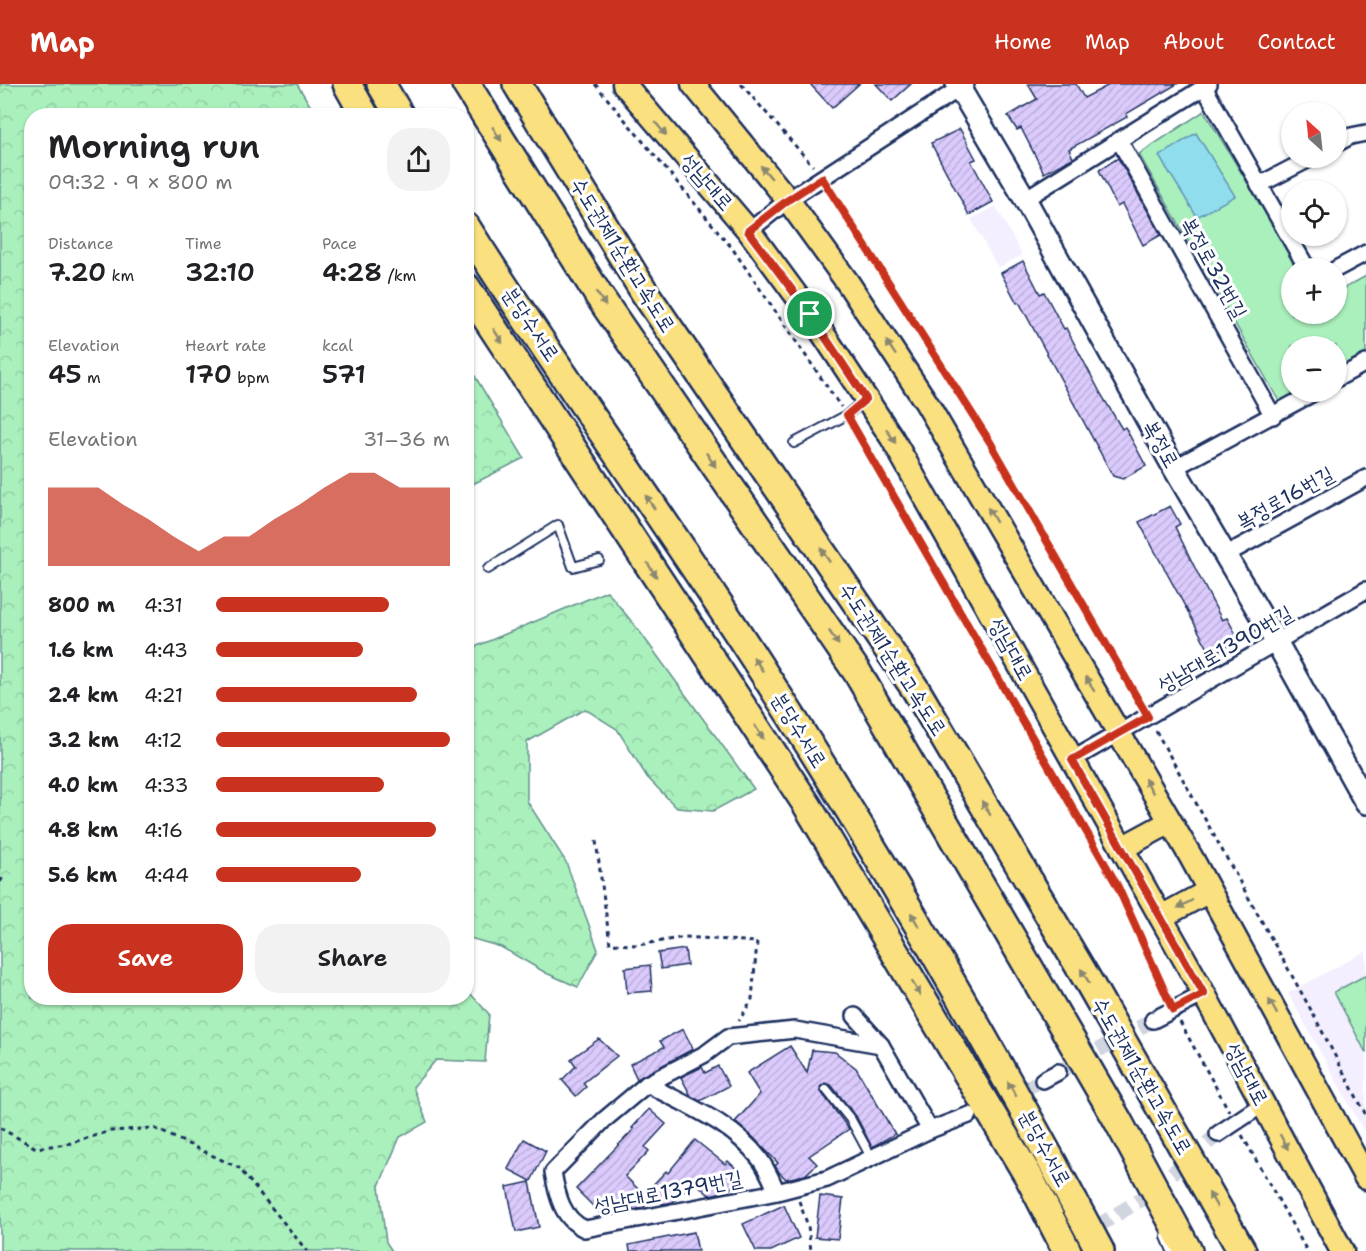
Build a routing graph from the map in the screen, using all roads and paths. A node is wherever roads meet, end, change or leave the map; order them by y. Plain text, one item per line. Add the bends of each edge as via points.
1 (347, 84) edge
2 (381, 84) edge
3 (466, 84) edge
4 (517, 84) edge
5 (595, 84) edge
6 (624, 84) edge
7 (693, 84) edge
8 (741, 84) edge
9 (961, 85) edge
10 (1207, 86) edge
11 (360, 108) edge
12 (395, 108) edge
13 (1366, 133) edge
14 (1347, 138) edge
15 (1119, 141) junction
16 (1292, 168) edge
17 (822, 178) junction
18 (1259, 185) junction
19 (1025, 199) junction
20 (788, 200) junction
21 (748, 231) junction
22 (474, 239) edge
23 (1366, 253) edge
24 (1302, 258) edge
25 (1347, 263) edge
26 (474, 300) edge
27 (1366, 363) edge
28 (1347, 373) edge
29 (866, 399) junction
30 (1298, 402) edge
31 (847, 415) junction
32 (1273, 416) junction
33 (794, 442) dead end
34 (1174, 468) junction
35 (1366, 478) edge
36 (1225, 555) junction
37 (599, 560) dead end
38 (488, 569) dead end
39 (1366, 590) edge
40 (1277, 643) junction
41 (1148, 717) junction
42 (1119, 735) junction
43 (1072, 760) junction
44 (1366, 803) edge
45 (1170, 822) junction
46 (596, 841) dead end
47 (1122, 848) junction
48 (4, 876) dead end
49 (0, 882) edge
50 (1209, 891) junction
51 (1161, 917) junction
52 (1204, 994) junction
53 (1173, 1010) junction
54 (855, 1016) dead end
55 (1153, 1020) tunnel mouth
56 (728, 1037) junction
57 (881, 1045) junction
58 (1058, 1072) tunnel mouth
59 (1043, 1080) tunnel mouth
60 (647, 1084) junction
61 (826, 1089) dead end
62 (1263, 1104) junction
63 (969, 1115) tunnel mouth
64 (1366, 1115) edge
65 (1117, 1119) junction
66 (1235, 1122) junction
67 (0, 1128) edge
68 (930, 1130) junction
69 (1218, 1134) tunnel mouth
70 (871, 1157) junction
71 (1366, 1178) edge
72 (794, 1188) junction
73 (777, 1192) junction
74 (1154, 1207) dead end
75 (1163, 1229) dead end
76 (307, 1251) edge
77 (811, 1251) edge
78 (1067, 1251) edge
79 (1100, 1251) edge
80 (1172, 1251) edge
81 (1188, 1251) edge
82 (1242, 1251) edge
83 (1307, 1251) edge
84 (1342, 1251) edge

1 - 11 highway
2 - 12 highway
3 -> 65 highway, 수도권제1순환고속도로 via 599,296 857,672
82 -> 4 highway, 수도권제1순환고속도로 via 916,690 645,293
5 - 31 path via 732,248
6 -> 21 main road, 성남대로
20 -> 7 main road
8 - 17 path
9 - 17 street
9 - 19 street, 복정로
10 - 15 street
10 - 18 street
13 - 14 street
15 - 19 street
15 - 32 street, 복정로32번길
16 - 18 street
17 - 20 street
17 - 41 path via 990,442
18 - 24 street
19 - 34 street, 복정로
20 - 21 street
42 -> 20 main road via 926,402
21 - 29 main road, 성남대로 via 810,314
79 -> 22 highway, 분당수서로 via 1034,1126 908,909 765,675
23 - 25 street
26 -> 78 highway, 분당수서로 via 807,805 1029,1177
27 - 28 street
29 - 31 lane
29 -> 43 main road, 성남대로 via 892,438
30 - 32 street
31 - 33 lane
31 - 53 path via 1117,885
32 - 34 street
34 - 36 street, 복정로
35 - 36 street, 복정로16번길
36 - 40 street, 복정로
37 - 38 lane via 573,567 558,525
39 - 40 street, 성남대로1390번길
40 - 41 street, 성남대로1390번길
40 - 44 street, 복정로
41 - 42 street, 성남대로1390번길
41 - 64 path
42 - 43 street, 성남대로1390번길
45 -> 42 main road
43 - 47 main road, 성남대로
45 - 47 main road
45 - 50 main road
46 - 56 path via 610,944 638,945 685,937 757,942 752,999
47 - 51 main road, 성남대로
48 - 49 path
50 -> 51 main road
71 -> 50 main road
51 - 52 main road, 성남대로
52 - 53 street
52 - 62 main road, 성남대로
53 - 55 street
53 - 66 path
54 - 57 street
56 - 57 street via 795,1030
56 - 60 street, 성남대로1379번길 via 705,1054
57 - 68 street
58 - 59 street
60 - 73 street, 성남대로1379번길 via 740,1136 761,1160
60 - 73 street, 성남대로1379번길 via 604,1120 553,1172 558,1198 573,1224 585,1229
61 - 70 lane via 851,1120
62 - 66 street
62 -> 84 main road, 성남대로
63 - 68 street, 성남대로1379번길
65 - 74 lane
65 - 81 highway, 수도권제1순환고속도로
66 - 69 street
66 - 83 path
67 - 76 path via 36,1148 111,1131 154,1128 239,1168
68 - 70 street, 성남대로1379번길
70 - 72 street, 성남대로1379번길 via 827,1179
72 - 73 street, 성남대로1379번길
72 - 77 path via 808,1226
75 - 80 lane

